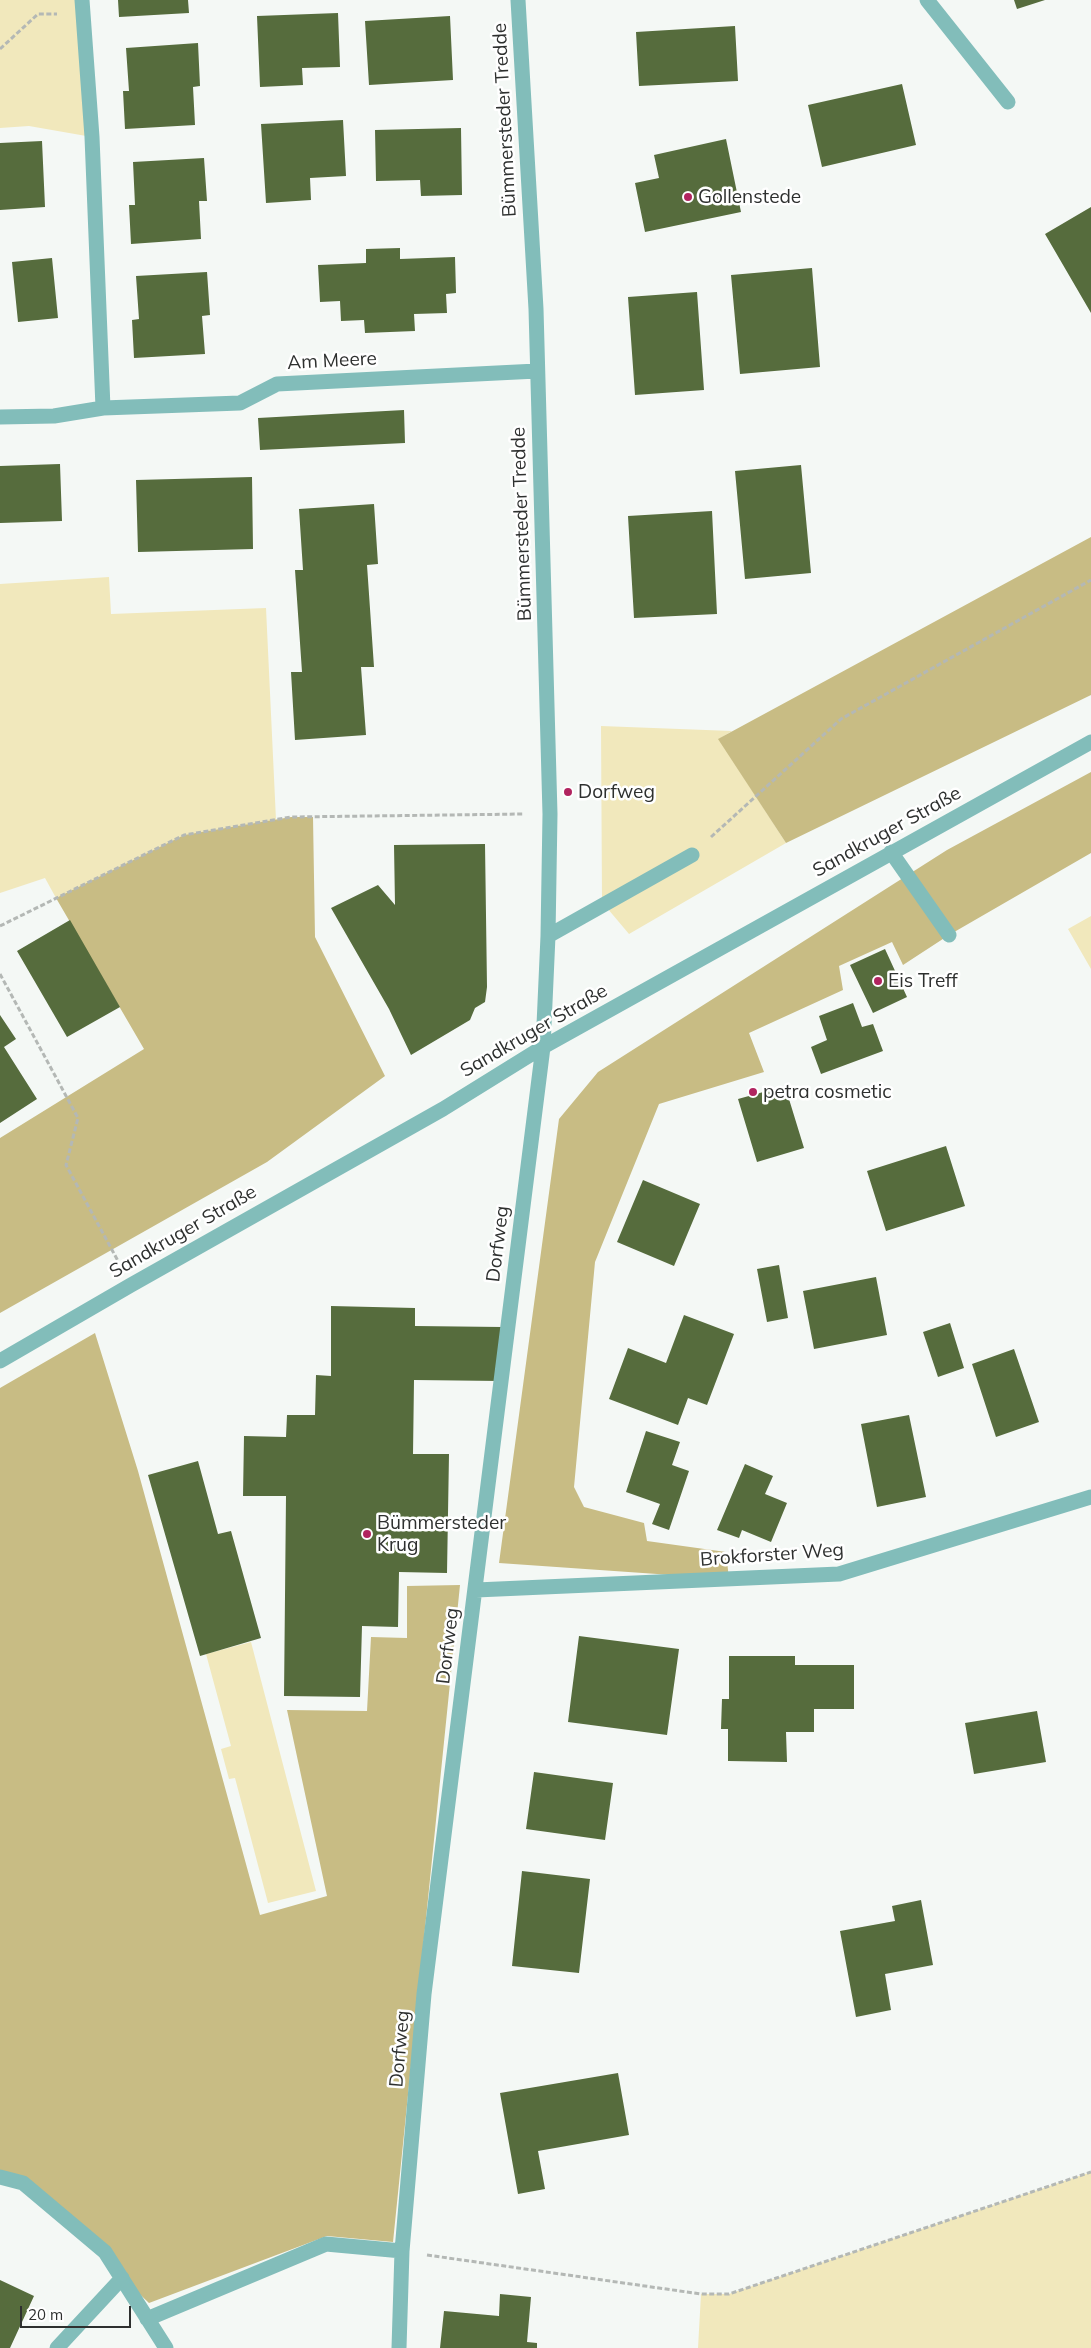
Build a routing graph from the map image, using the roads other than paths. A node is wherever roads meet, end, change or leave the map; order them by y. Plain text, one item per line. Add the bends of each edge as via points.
1 (518, 0) edge
2 (928, 0) edge
3 (82, 6) edge
4 (1008, 102) dead end
5 (537, 371) junction
6 (103, 408) junction
7 (0, 417) edge
8 (1091, 742) edge
9 (892, 852) junction
10 (692, 855) road end
11 (949, 935) dead end
12 (548, 936) junction
13 (543, 1047) junction
14 (0, 1361) edge
15 (1091, 1497) edge
16 (476, 1590) junction
17 (0, 2177) edge
18 (402, 2251) junction
19 (122, 2278) junction
20 (147, 2319) junction
21 (57, 2348) edge
22 (166, 2348) edge
23 (399, 2348) edge

1 - 5 street, Bümmersteder Tredde
2 - 4 street
3 - 6 street via 92,146
5 - 6 street, Am Meere via 277,384 240,403
5 - 12 street, Bümmersteder Tredde via 550,814
6 - 7 street, Am Meere via 54,416
8 - 9 street, Sandkruger Straße
9 - 11 street
9 - 13 street, Sandkruger Straße
10 - 12 street
12 - 13 street, Bümmersteder Tredde
13 - 14 street, Sandkruger Straße via 443,1109
13 - 16 street, Dorfweg
15 - 16 street, Brokforster Weg via 839,1574
16 - 18 street, Dorfweg via 424,1994
17 - 19 street via 23,2184 105,2252
18 - 20 street via 326,2244
18 - 23 street, Dorfweg
19 - 20 street
19 - 21 street
20 - 22 street

